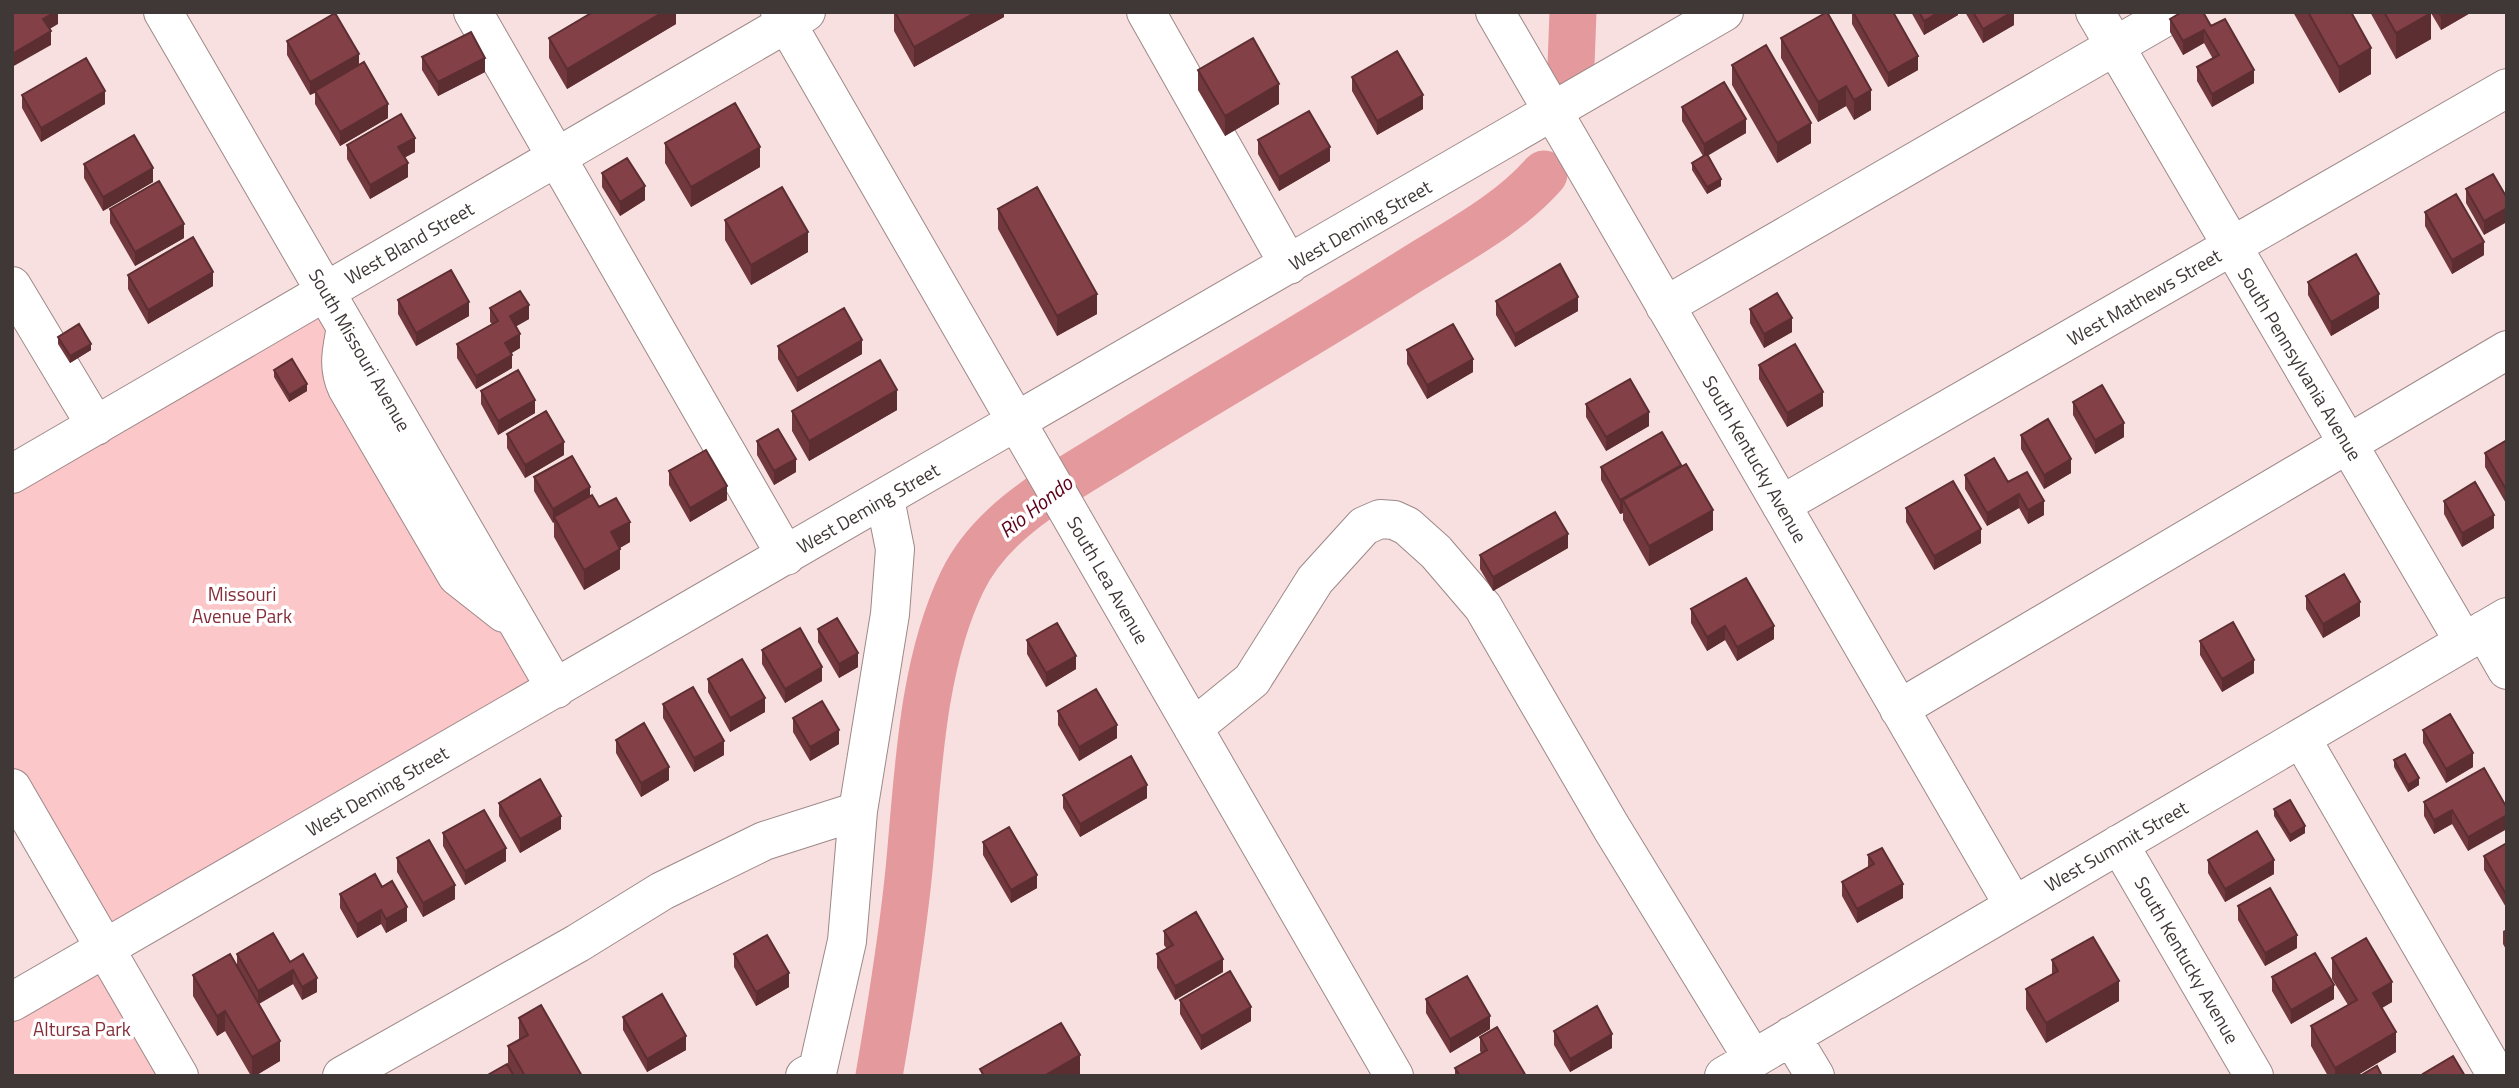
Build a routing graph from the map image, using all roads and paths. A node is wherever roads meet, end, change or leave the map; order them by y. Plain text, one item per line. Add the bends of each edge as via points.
1 (163, 12) edge
2 (473, 12) edge
3 (1146, 12) edge
4 (1495, 12) edge
5 (1724, 12) edge
6 (2095, 12) edge
7 (2174, 12) edge
8 (791, 16) edge
9 (2115, 47) junction
10 (2507, 88) edge
11 (1554, 113) junction
12 (558, 157) junction
13 (2232, 247) junction
14 (1289, 265) junction
15 (12, 286) edge
16 (326, 292) junction
17 (1665, 306) junction
18 (2507, 351) edge
19 (1018, 422) junction
20 (96, 426) junction
21 (2347, 443) junction
22 (12, 474) edge
23 (885, 499) junction
24 (1781, 505) junction
25 (786, 556) junction
26 (2485, 630) edge
27 (2507, 670) edge
28 (556, 689) junction
29 (1899, 709) junction
30 (1194, 728) junction
31 (2301, 738) junction
32 (12, 788) edge
33 (858, 811) junction
34 (2119, 844) junction
35 (2014, 906) junction
36 (105, 948) junction
37 (12, 1002) edge
38 (1791, 1036) junction
39 (1739, 1067) edge
40 (812, 1072) edge
41 (179, 1076) edge
42 (342, 1076) edge
43 (1394, 1076) edge
44 (1815, 1076) edge
45 (2254, 1076) edge
46 (2497, 1076) edge

1 - 16 street, South Missouri Avenue
2 - 12 street
3 - 14 street
4 - 11 street, South Kentucky Avenue
5 - 11 street, West Deming Street
6 - 9 street, South Pennsylvania Avenue
7 - 9 street
8 - 12 street, West Bland Street
8 - 19 street, South Lea Avenue
9 - 13 street, South Pennsylvania Avenue
9 - 17 street
10 - 13 street, West Mathews Street
11 - 14 street, West Deming Street
11 - 17 street, South Kentucky Avenue
12 - 16 street, West Bland Street
12 - 25 street
13 - 21 street, South Pennsylvania Avenue
13 - 24 street, West Mathews Street
14 - 19 street, West Deming Street
15 - 20 street
16 - 20 street, West Bland Street
16 - 28 street, South Missouri Avenue
17 - 24 street, South Kentucky Avenue
18 - 21 street
19 - 23 street, West Deming Street
19 - 30 street, South Lea Avenue
20 - 22 street, West Bland Street
21 - 26 street, South Pennsylvania Avenue
21 - 29 street
23 - 25 street, West Deming Street
23 - 33 street via 895,549 891,601
24 - 29 street, South Kentucky Avenue
25 - 28 street, West Deming Street
26 - 27 street, South Pennsylvania Avenue
26 - 31 street, West Summit Street
28 - 36 street, West Deming Street
29 - 35 street, South Kentucky Avenue
30 - 39 street via 1252,680 1315,580 1364,526 1380,519 1407,526 1462,579 1483,607 1611,827
30 - 43 street, South Lea Avenue
31 - 34 street, West Summit Street
31 - 46 street
32 - 36 street
33 - 40 street via 847,941
33 - 42 street via 764,841 662,891
34 - 35 street, West Summit Street
34 - 45 street, South Kentucky Avenue
35 - 38 street, West Summit Street
36 - 37 street, West Deming Street
36 - 41 street
38 - 39 street, West Summit Street
38 - 44 street

